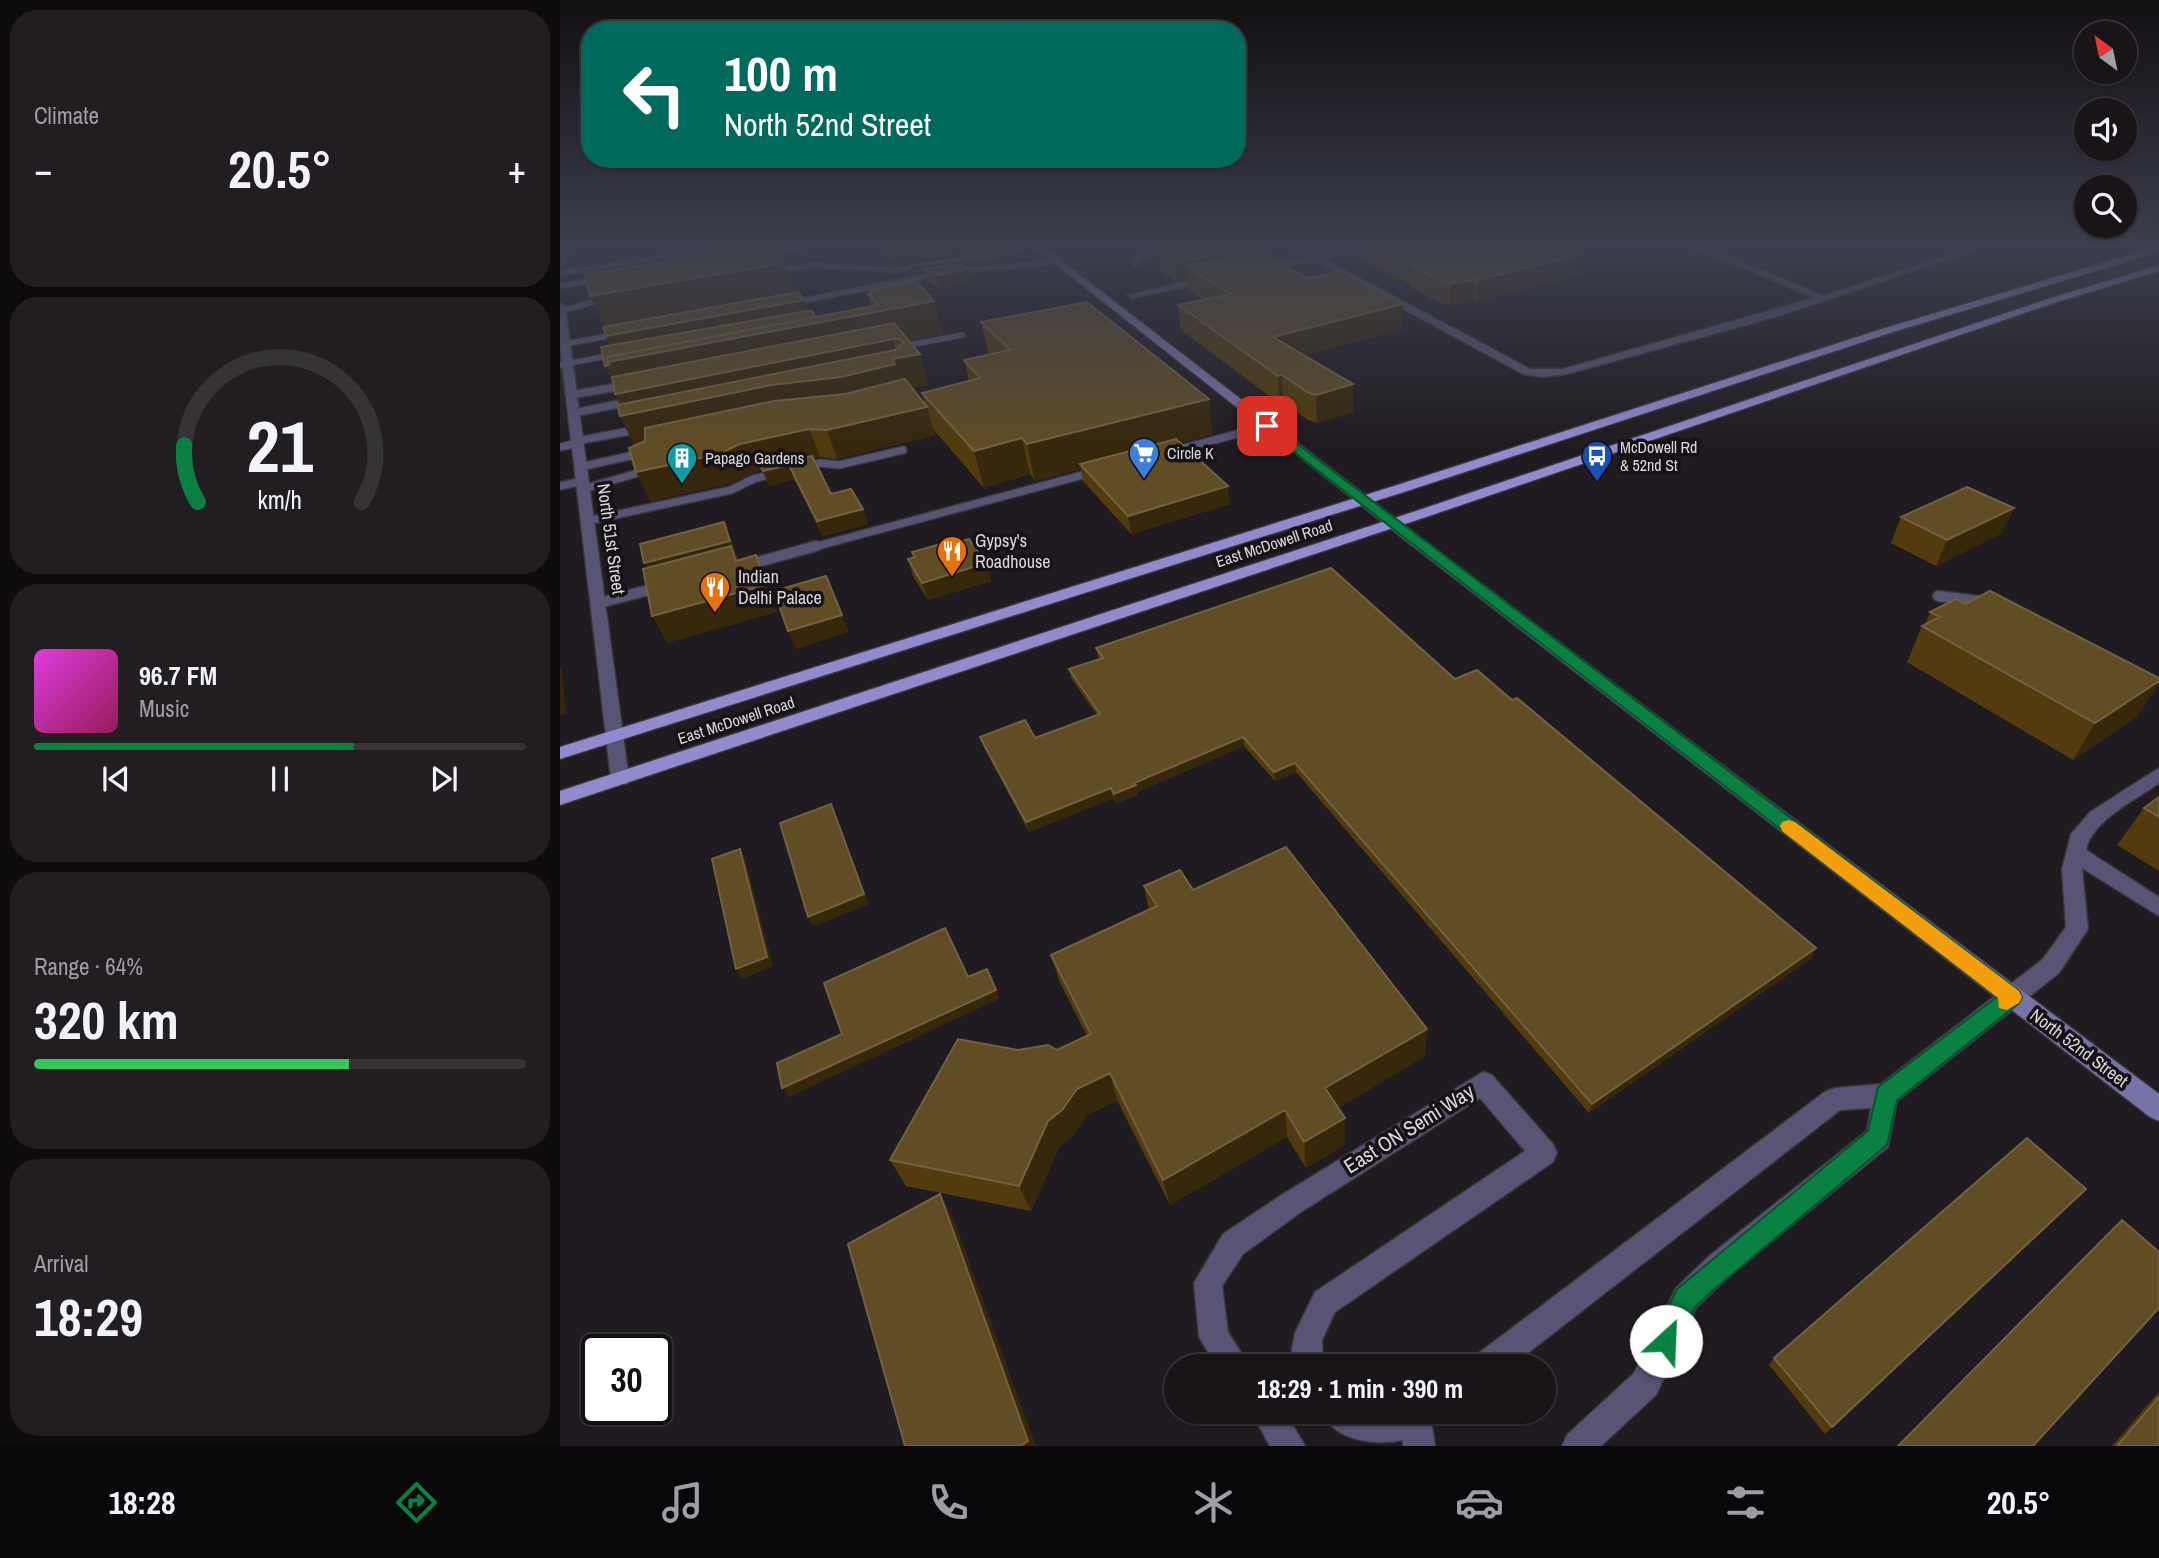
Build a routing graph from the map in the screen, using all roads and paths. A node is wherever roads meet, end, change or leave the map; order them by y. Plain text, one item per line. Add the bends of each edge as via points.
1 (560, 311) edge
2 (1120, 311) edge
3 (1415, 311) edge
4 (1779, 311) edge
5 (1951, 311) edge
6 (2021, 311) edge
7 (630, 332) edge
8 (962, 335) dead end
9 (564, 347) edge
10 (895, 348) edge
11 (619, 354) edge
12 (564, 364) edge
13 (637, 383) edge
14 (571, 396) junction
15 (639, 400) edge
16 (574, 413) junction
17 (1267, 426) junction
18 (651, 428) edge
19 (578, 442) junction
20 (560, 447) edge
21 (903, 450) dead end
22 (1162, 454) edge
23 (580, 467) junction
24 (1109, 468) edge
25 (794, 469) edge
26 (780, 472) edge
27 (583, 485) junction
28 (560, 486) edge
29 (1363, 501) junction
30 (587, 521) junction
31 (1393, 524) junction
32 (741, 566) edge
33 (675, 583) edge
34 (1938, 596) dead end
35 (1978, 601) edge
36 (599, 603) junction
37 (614, 737) junction
38 (560, 753) edge
39 (2159, 774) edge
40 (620, 779) junction
41 (560, 799) edge
42 (2075, 853) junction
43 (2159, 908) edge
44 (2012, 997) junction
45 (1886, 1095) junction
46 (2159, 1109) edge
47 (1226, 1354) edge
48 (1306, 1354) edge
49 (1503, 1354) edge
50 (1274, 1424) edge
51 (1357, 1424) edge
52 (1420, 1426) edge
53 (1289, 1446) edge
54 (1578, 1446) edge

1 - 9 street, North 51st Street
2 - 17 main road, North 52nd Street
3 - 4 street via 1527,372 1542,374
5 - 29 main road, East McDowell Road
6 - 31 main road, East McDowell Road
7 - 9 lane
8 - 10 lane
9 - 12 street, North 51st Street
11 - 12 lane
12 - 14 street, North 51st Street
13 - 14 lane
14 - 16 street, North 51st Street
15 - 16 lane
16 - 19 street, North 51st Street
17 - 22 lane
17 - 29 main road, North 52nd Street
18 - 19 lane
19 - 20 lane
19 - 23 street, North 51st Street
21 - 25 lane via 839,465 821,463
23 - 27 street, North 51st Street
23 - 27 lane via 651,451 654,461 642,473
24 - 32 lane
26 - 30 lane via 732,490
27 - 28 lane
27 - 30 street, North 51st Street
29 - 31 main road, North 52nd Street
29 - 37 main road, East McDowell Road
30 - 36 street, North 51st Street
31 - 40 main road, East McDowell Road
31 - 44 main road, North 52nd Street
33 - 36 lane
34 - 35 lane
36 - 37 street, North 51st Street
37 - 38 main road, East McDowell Road
37 - 40 street, North 51st Street
39 - 42 street via 2097,817 2078,839
40 - 41 main road, East McDowell Road
42 - 43 street
42 - 44 street via 2077,929 2051,966
44 - 45 street
44 - 46 main road, North 52nd Street
45 - 49 street via 1835,1099
45 - 54 street via 1879,1138 1719,1266 1686,1298 1645,1384
47 - 48 street, East ON Semi Way via 1214,1337 1208,1283 1234,1244 1483,1083 1544,1153 1325,1302 1308,1329
50 - 53 street
51 - 52 street via 1387,1430

